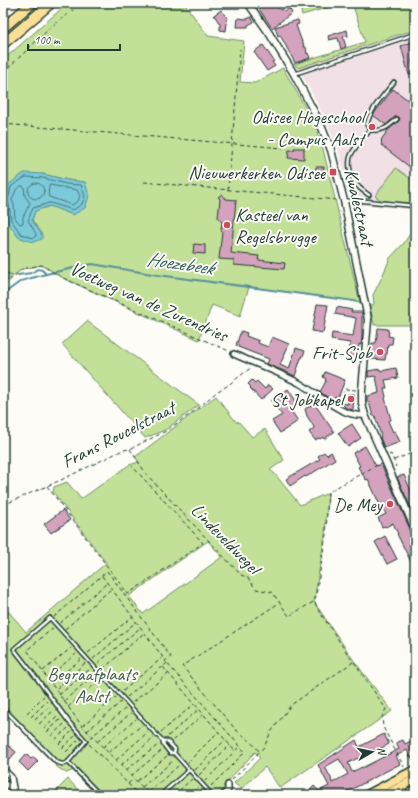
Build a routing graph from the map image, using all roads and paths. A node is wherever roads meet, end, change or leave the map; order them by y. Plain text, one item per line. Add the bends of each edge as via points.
1 (32, 3) edge
2 (52, 3) edge
3 (82, 3) edge
4 (248, 3) edge
5 (3, 28) edge
6 (415, 34) edge
7 (3, 44) edge
8 (240, 49) dead end
9 (3, 73) edge
10 (294, 74) junction
11 (394, 82) dead end
12 (397, 119) dead end
13 (3, 124) edge
14 (370, 130) junction
15 (232, 144) junction
16 (283, 148) dead end
17 (144, 182) dead end
18 (228, 190) junction
19 (369, 195) dead end
20 (344, 201) junction
21 (415, 206) edge
22 (3, 283) edge
23 (234, 354) joint
24 (259, 365) junction
25 (362, 390) junction
26 (338, 408) junction
27 (365, 415) junction
28 (130, 448) junction
29 (415, 452) edge
30 (394, 460) dead end
31 (385, 461) junction
32 (132, 466) dead end
33 (47, 486) junction
34 (3, 505) edge
35 (415, 530) edge
36 (102, 576) junction
37 (107, 583) junction
38 (111, 589) junction
39 (315, 601) junction
40 (280, 603) junction
41 (132, 616) junction
42 (51, 619) junction
43 (136, 622) junction
44 (57, 626) junction
45 (141, 627) junction
46 (62, 631) junction
47 (145, 633) junction
48 (75, 645) junction
49 (3, 648) edge
50 (14, 649) junction
51 (80, 651) junction
52 (85, 656) junction
53 (163, 657) junction
54 (89, 661) junction
55 (166, 661) junction
56 (353, 662) junction
57 (167, 663) junction
58 (94, 666) junction
59 (163, 668) junction
60 (42, 672) junction
61 (99, 672) junction
62 (168, 674) junction
63 (104, 677) junction
64 (47, 678) junction
65 (51, 684) junction
66 (55, 690) junction
67 (47, 693) junction
68 (119, 694) junction
69 (59, 695) junction
70 (51, 698) junction
71 (124, 699) junction
72 (64, 701) junction
73 (54, 702) junction
74 (194, 704) junction
75 (130, 705) junction
76 (58, 707) junction
77 (68, 707) junction
78 (3, 708) edge
79 (199, 709) junction
80 (134, 710) junction
81 (61, 711) junction
82 (28, 713) dead end
83 (204, 714) junction
84 (64, 716) junction
85 (140, 716) junction
86 (31, 717) dead end
87 (35, 720) dead end
88 (67, 720) junction
89 (145, 722) junction
90 (39, 724) dead end
91 (71, 725) junction
92 (82, 726) junction
93 (44, 728) dead end
94 (75, 729) junction
95 (151, 729) junction
96 (87, 731) junction
97 (47, 732) dead end
98 (78, 732) junction
99 (219, 732) junction
100 (157, 734) junction
101 (51, 736) dead end
102 (82, 736) junction
103 (92, 737) junction
104 (225, 739) junction
105 (55, 740) dead end
106 (86, 741) junction
107 (163, 741) junction
108 (97, 742) junction
109 (59, 744) dead end
110 (170, 744) junction
111 (230, 745) junction
112 (240, 746) junction
113 (103, 747) junction
114 (165, 747) junction
115 (62, 748) dead end
116 (235, 751) junction
117 (260, 751) junction
118 (66, 752) dead end
119 (108, 753) junction
120 (170, 753) junction
121 (174, 753) junction
122 (178, 757) junction
123 (115, 760) junction
124 (68, 762) junction
125 (184, 764) junction
126 (120, 765) junction
127 (3, 769) edge
128 (189, 770) junction
129 (126, 771) junction
130 (411, 772) edge
131 (192, 773) junction
132 (131, 776) junction
133 (196, 777) junction
134 (133, 778) junction
135 (415, 779) edge
136 (137, 782) junction
137 (3, 783) edge
138 (400, 783) junction
139 (128, 784) junction
140 (202, 784) junction
141 (228, 785) joint
142 (142, 787) junction
143 (13, 788) junction
144 (207, 790) junction
145 (165, 791) dead end
146 (148, 793) junction
147 (8, 795) edge
148 (100, 795) edge
149 (139, 795) edge
150 (150, 795) edge
151 (174, 795) edge
152 (190, 795) edge
153 (212, 795) edge
154 (223, 795) edge
155 (367, 795) edge
156 (385, 795) edge
157 (405, 795) edge

1 - 5 highway
2 - 7 highway
3 - 9 path via 52,26
4 - 10 street, Kwalestraat
6 - 10 lane
8 - 15 path
10 - 20 street, Kwalestraat via 326,136
11 - 14 lane via 369,117 367,125
12 - 14 lane via 387,128
13 - 15 path
14 - 19 lane via 355,148 350,162 353,178
15 - 16 path
15 - 18 path
17 - 18 path
18 - 20 path
20 - 21 lane
20 - 25 street, Kwalestraat via 368,320
22 - 23 path, Voetweg van de Zurendries via 7,283 22,269 42,265 63,278
23 - 24 street
24 - 26 street via 300,384
24 - 28 path, Frans Roucelstraat via 218,391 166,432
25 - 26 path via 345,389
25 - 27 street, Kwalestraat
26 - 27 street via 353,415
27 - 31 street, Kwalestraat
28 - 33 path, Frans Roucelstraat
28 - 40 path, Lindeveldwegel via 147,475 241,575 256,589 272,592
29 - 30 path
31 - 35 street, Kwalestraat
31 - 39 path via 328,492 326,535
32 - 33 path via 203,543 128,594
33 - 34 path, Frans Roucelstraat
36 - 37 path
36 - 42 path
36 - 55 path via 107,571 171,657
37 - 38 path
37 - 44 path
38 - 41 path
38 - 46 path
39 - 40 path, Lindeveldwegel via 289,616
39 - 56 path via 317,608
40 - 117 path via 182,666 236,730
41 - 43 path
41 - 52 path
42 - 44 lane
42 - 50 lane
43 - 45 path
43 - 54 path
44 - 46 lane
44 - 60 path via 27,650
45 - 47 path
45 - 58 path
46 - 48 lane
47 - 53 path
47 - 61 path
48 - 51 lane
48 - 60 path
49 - 50 path
50 - 67 lane
51 - 52 lane
51 - 64 path
52 - 54 lane
52 - 65 path
53 - 55 path
53 - 68 path
54 - 58 lane
54 - 66 path
55 - 57 path
56 - 117 path via 291,705
56 - 130 path via 386,709 382,717 382,727
57 - 59 path
57 - 112 path
58 - 61 lane
58 - 69 path
59 - 62 path
59 - 71 path
60 - 64 path
61 - 63 lane
61 - 72 path
62 - 74 path
62 - 75 path
63 - 68 lane
63 - 77 path
64 - 65 path
65 - 66 path
66 - 69 path
67 - 70 lane
67 - 82 path
68 - 71 lane
68 - 92 path
69 - 72 path
70 - 73 lane
70 - 86 path
71 - 75 lane
71 - 96 path
72 - 77 path
73 - 76 lane
73 - 87 path
74 - 79 path
74 - 100 path
75 - 80 lane
75 - 103 path
76 - 81 lane
76 - 90 path
77 - 92 path
78 - 124 lane via 56,762
79 - 83 path
79 - 107 path
80 - 85 lane
80 - 108 path
81 - 84 lane
81 - 93 path
83 - 99 path
83 - 110 path
84 - 88 lane
84 - 97 path
85 - 89 lane
85 - 113 path
88 - 91 lane
88 - 101 path
89 - 95 lane
89 - 119 path
91 - 94 lane
91 - 105 path
92 - 96 path
94 - 98 lane
94 - 109 path
95 - 100 lane
95 - 123 path
96 - 103 path
98 - 102 lane
98 - 115 path
99 - 104 path
99 - 125 path
100 - 107 lane
100 - 126 path
102 - 106 lane
102 - 118 path
103 - 108 path
104 - 111 path
104 - 131 path
106 - 124 lane
106 - 139 path
107 - 110 lane
107 - 114 lane
107 - 129 path
108 - 113 path
110 - 121 lane via 175,749
111 - 116 path
111 - 133 path
112 - 116 path
112 - 144 path via 245,752
113 - 119 path
114 - 120 lane
114 - 132 path
116 - 140 path
117 - 141 path
119 - 123 path
120 - 121 lane
120 - 136 path
121 - 122 lane
122 - 125 lane
122 - 142 path
123 - 126 path
124 - 148 lane
125 - 128 lane
125 - 146 path
126 - 129 path
127 - 143 street via 11,777
128 - 131 lane
128 - 145 lane
129 - 132 path
130 - 138 main road
131 - 133 lane
132 - 134 path
133 - 140 lane
133 - 151 path
134 - 136 path
134 - 139 path
135 - 138 main road
136 - 142 path
137 - 143 street
138 - 155 main road
138 - 156 main road
138 - 157 street
139 - 149 path
140 - 144 lane
140 - 152 path
141 - 154 street via 228,790
142 - 146 path
143 - 147 street
144 - 153 lane
146 - 150 path

